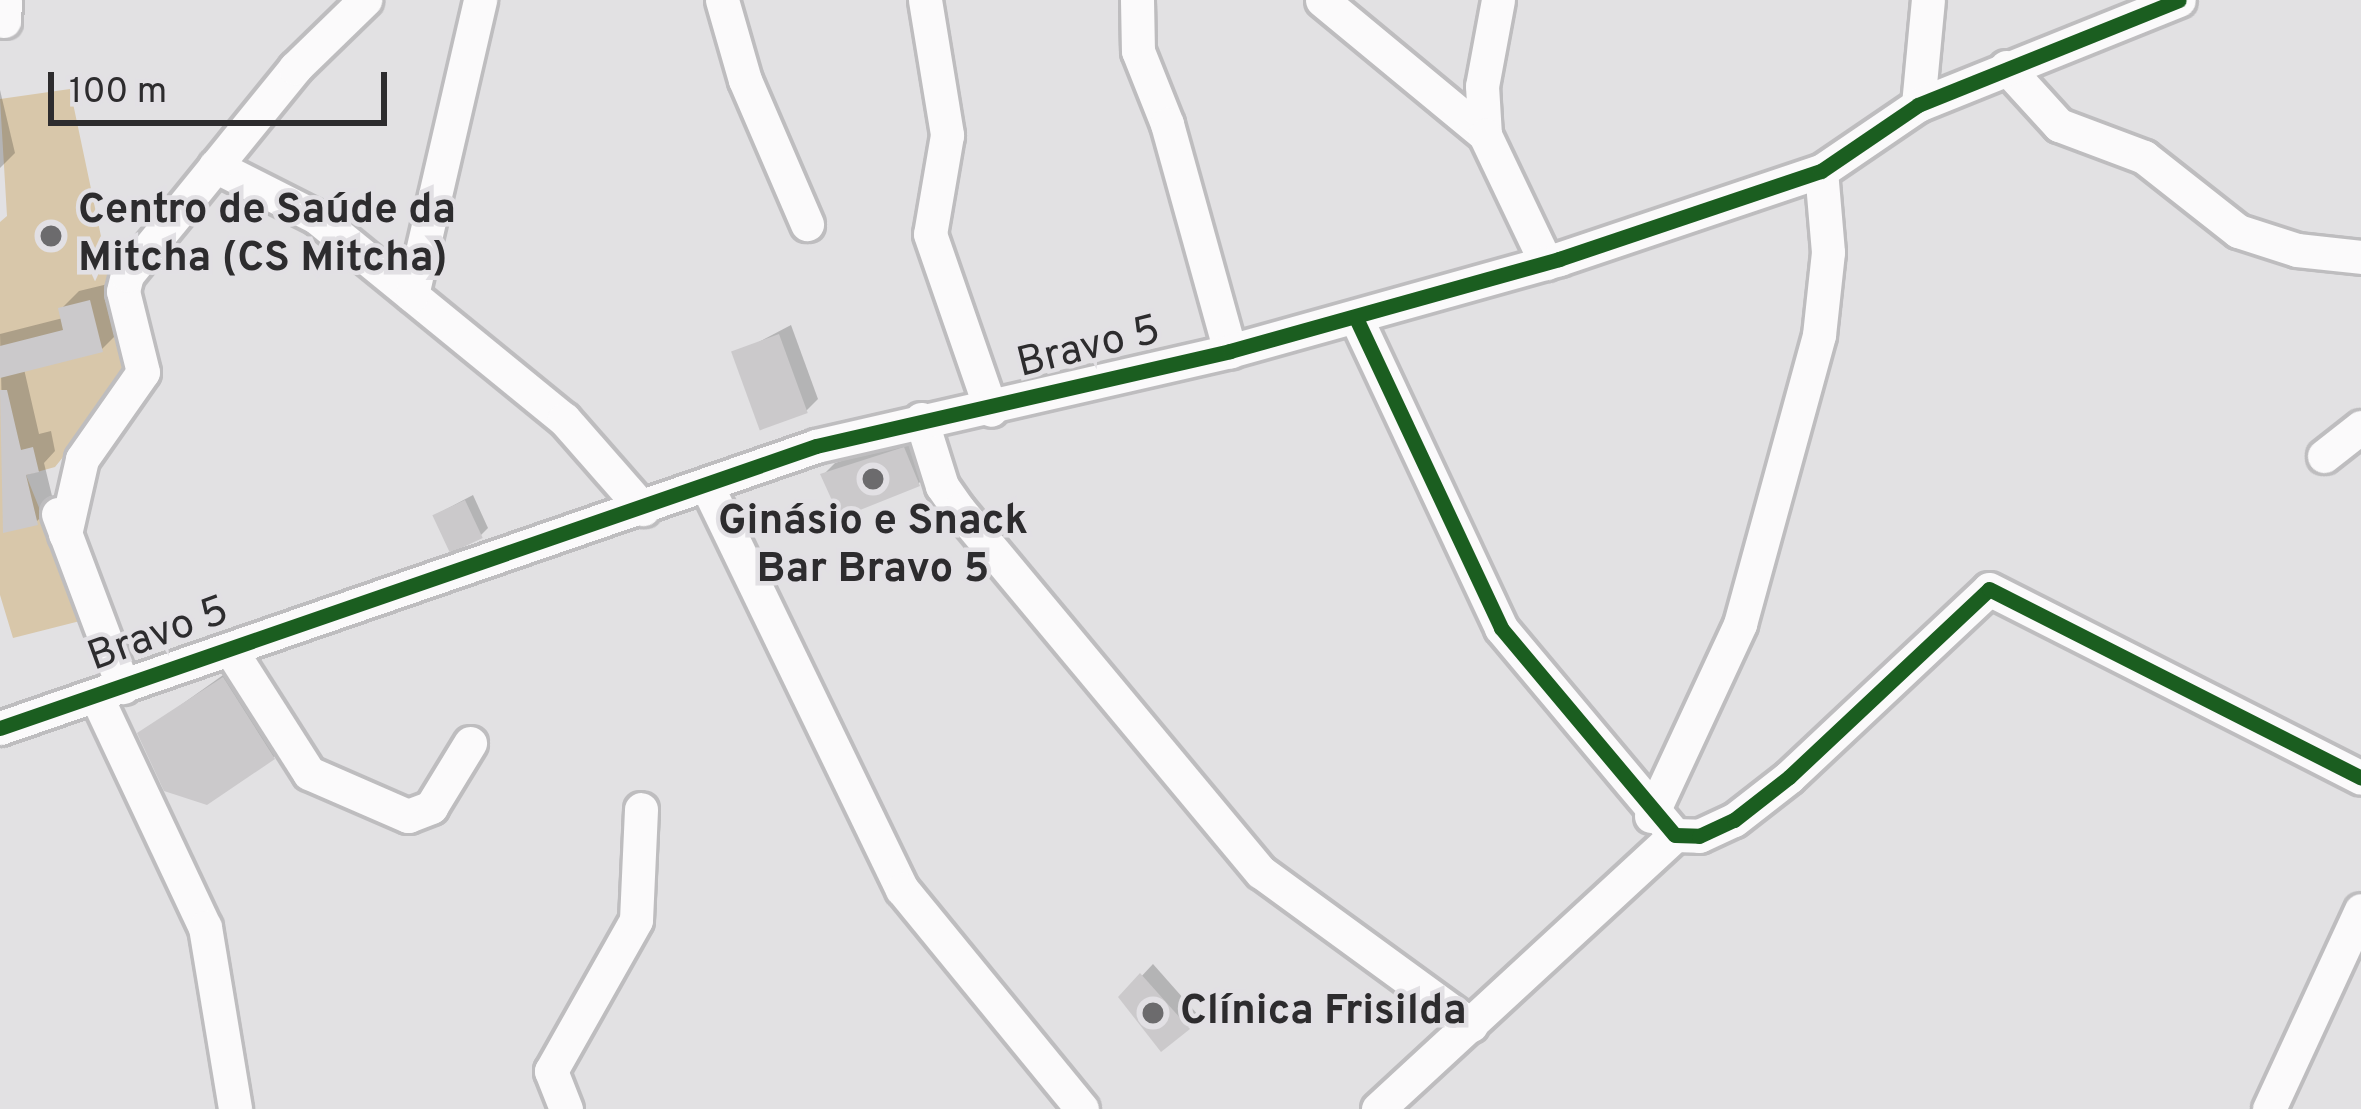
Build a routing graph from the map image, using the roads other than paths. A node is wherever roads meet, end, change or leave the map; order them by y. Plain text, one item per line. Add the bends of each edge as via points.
1 (365, 0) edge
2 (481, 0) edge
3 (722, 0) edge
4 (925, 0) edge
5 (1137, 0) edge
6 (1322, 0) edge
7 (1498, 0) edge
8 (1928, 0) edge
9 (2179, 0) edge
10 (2006, 67) junction
11 (1918, 106) junction
12 (1485, 135) junction
13 (215, 166) junction
14 (1821, 171) junction
15 (807, 224) dead end
16 (2361, 256) edge
17 (1546, 263) junction
18 (412, 295) junction
19 (1356, 318) junction
20 (1230, 351) junction
21 (991, 410) junction
22 (920, 419) junction
23 (2361, 427) edge
24 (2324, 456) dead end
25 (707, 486) junction
26 (49, 488) dead end
27 (643, 509) junction
28 (65, 534) junction
29 (230, 649) junction
30 (110, 692) junction
31 (0, 728) edge
32 (470, 743) dead end
33 (2361, 778) edge
34 (641, 809) dead end
35 (1663, 825) junction
36 (2361, 910) edge
37 (1471, 1025) junction
38 (235, 1109) edge
39 (566, 1109) edge
40 (1082, 1109) edge
41 (1378, 1109) edge
42 (2269, 1109) edge

1 - 13 street via 295,68
2 - 18 street
3 - 15 street via 745,80
4 - 21 street via 947,134 930,233
5 - 20 street via 1138,51 1167,124
6 - 12 street
7 - 12 street via 1483,86
8 - 11 street
9 - 10 street, Bravo 5
10 - 11 street, Bravo 5
10 - 16 street via 2059,125 2144,157 2238,231 2297,250
11 - 14 street, Bravo 5
12 - 17 street
13 - 18 street via 316,217
13 - 28 street via 127,274 123,291 143,372 82,460
14 - 17 street, Bravo 5
14 - 35 street via 1828,252 1820,335 1739,624
17 - 19 street, Bravo 5
18 - 27 street via 564,419
19 - 20 street, Bravo 5
19 - 35 street via 1502,628
20 - 21 street, Bravo 5
21 - 22 street, Bravo 5
22 - 25 street, Bravo 5
22 - 37 street via 942,486 959,510 1261,872
23 - 24 street
25 - 27 street, Bravo 5
25 - 40 street via 902,889
26 - 28 street
27 - 29 street, Bravo 5
28 - 30 street
29 - 30 street, Bravo 5
29 - 32 street via 309,773 408,816 431,807
30 - 31 street, Bravo 5
30 - 38 street via 206,927
33 - 35 street via 1989,589 1771,791 1699,836
34 - 39 street via 636,920 551,1071
35 - 37 street
36 - 42 street
37 - 41 street

